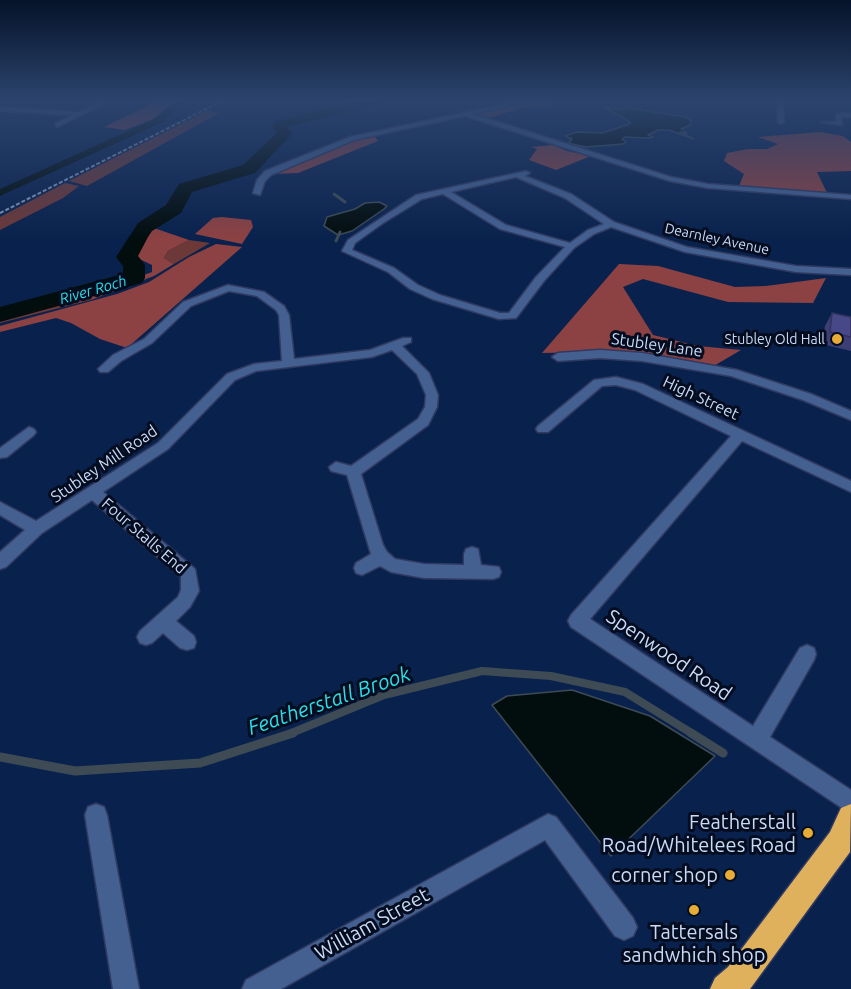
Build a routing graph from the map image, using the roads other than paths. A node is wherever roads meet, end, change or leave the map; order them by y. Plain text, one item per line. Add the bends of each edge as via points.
1 (330, 147) edge
2 (570, 147) edge
3 (529, 171) dead end
4 (519, 176) junction
5 (444, 191) junction
6 (257, 193) dead end
7 (851, 196) edge
8 (611, 224) junction
9 (571, 246) junction
10 (851, 272) edge
11 (510, 316) junction
12 (509, 331) dead end
13 (558, 357) dead end
14 (288, 364) junction
15 (104, 369) dead end
16 (851, 416) edge
17 (543, 429) dead end
18 (29, 432) dead end
19 (739, 435) junction
20 (1, 454) edge
21 (336, 467) dead end
22 (353, 472) junction
23 (851, 487) edge
24 (93, 492) junction
25 (0, 508) edge
26 (36, 530) junction
27 (472, 554) dead end
28 (381, 557) junction
29 (0, 562) edge
30 (362, 568) dead end
31 (473, 572) junction
32 (493, 572) dead end
33 (164, 622) junction
34 (146, 637) dead end
35 (187, 642) dead end
36 (807, 654) dead end
37 (757, 740) junction
38 (851, 803) edge
39 (96, 815) dead end
40 (847, 838) edge
41 (624, 927) dead end
42 (737, 985) edge
43 (126, 989) edge
44 (255, 989) edge

1 - 6 street via 268,173
2 - 7 street via 670,179 708,186
3 - 4 street
4 - 5 street
4 - 8 street, Dearnley Avenue via 568,196
5 - 9 street via 503,227
5 - 11 street via 408,201 351,242 347,251 391,270 436,297 484,314
8 - 9 street
8 - 10 street, Dearnley Avenue via 685,249 732,259
9 - 11 street
11 - 12 street
13 - 16 street, Stubley Lane via 642,357 733,374 807,397
14 - 15 street via 280,308 260,294 226,284 187,304 148,341
14 - 22 street, Stubley Mill Road via 372,352 400,343 423,372 432,395 423,422
14 - 24 street, Stubley Mill Road via 254,368 231,377 162,446
17 - 19 street, High Street via 598,383 616,381 639,387
18 - 20 street
19 - 23 street, High Street
19 - 37 street, Spenwood Road via 577,621
21 - 22 street
22 - 28 street
24 - 26 street, Stubley Mill Road
24 - 33 street, Four Stalls End via 189,574 190,591
25 - 26 street
26 - 29 street, Stubley Mill Road
27 - 31 street
28 - 30 street
28 - 31 street via 391,565 424,572
31 - 32 street
33 - 34 street, Four Stalls End
33 - 35 street
36 - 37 street
37 - 38 street, Spenwood Road
39 - 43 street
40 - 42 highway
41 - 44 street, William Street via 549,825

